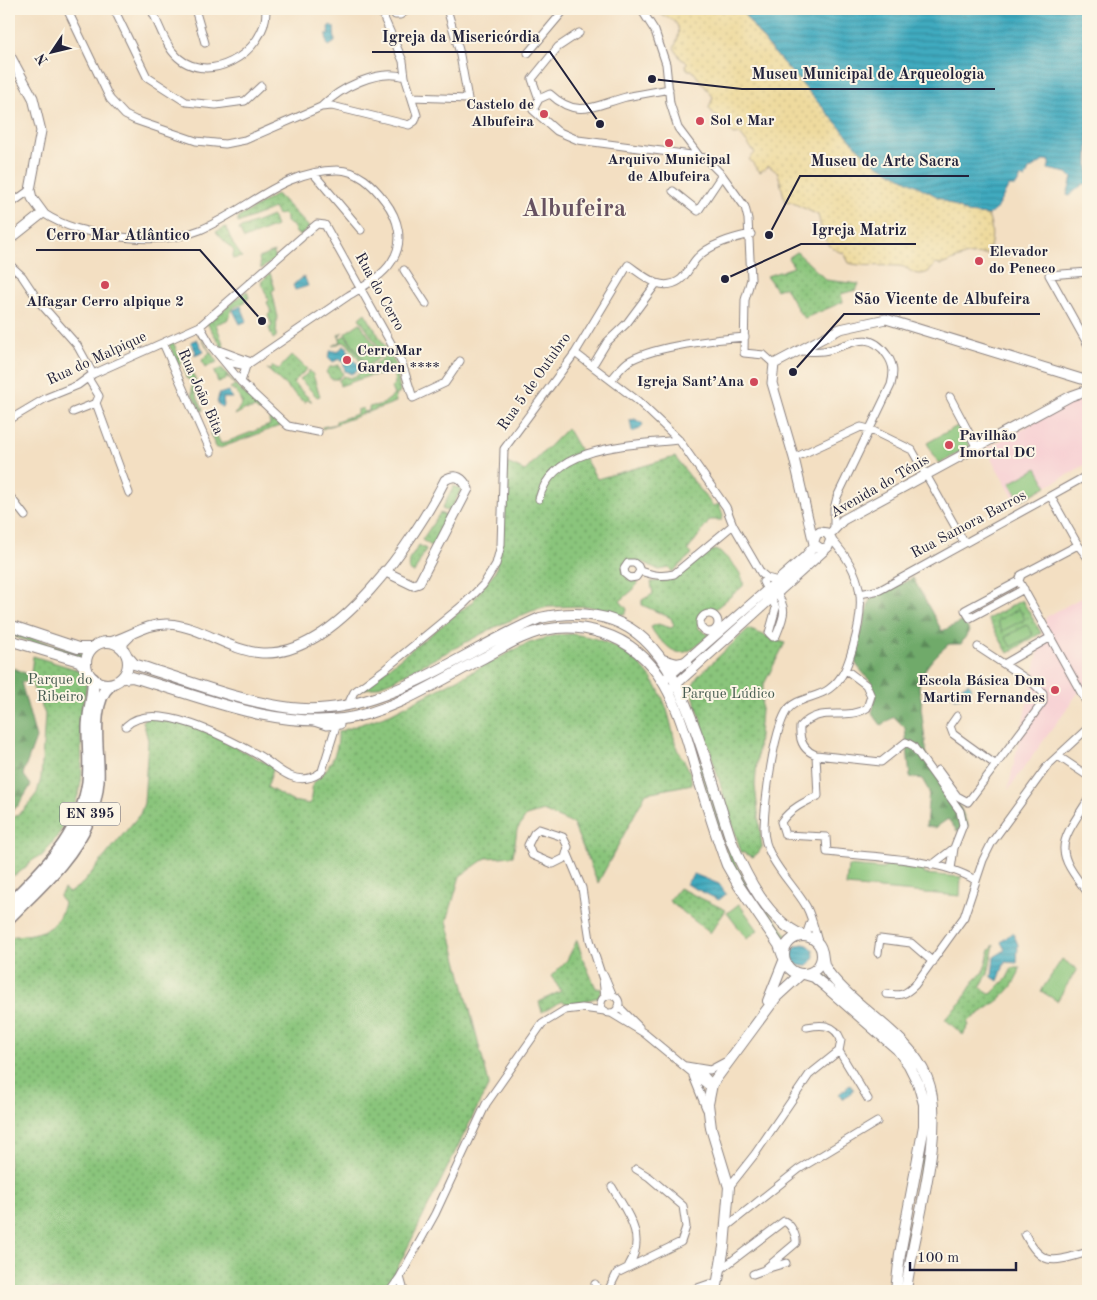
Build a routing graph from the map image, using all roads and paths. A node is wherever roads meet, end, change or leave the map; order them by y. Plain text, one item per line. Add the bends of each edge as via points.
1 (67, 9) edge
2 (114, 9) edge
3 (151, 9) edge
4 (195, 9) edge
5 (266, 9) edge
6 (380, 9) edge
7 (392, 9) edge
8 (409, 9) edge
9 (447, 9) edge
10 (565, 9) edge
11 (641, 9) edge
12 (579, 33) dead end
13 (205, 43) dead end
14 (528, 53) dead end
15 (9, 54) edge
16 (405, 77) junction
17 (262, 86) dead end
18 (669, 89) junction
19 (412, 96) junction
20 (540, 99) junction
21 (330, 103) junction
22 (702, 157) junction
23 (313, 173) junction
24 (722, 175) junction
25 (30, 190) junction
26 (673, 191) dead end
27 (9, 205) edge
28 (44, 213) junction
29 (361, 230) dead end
30 (750, 234) junction
31 (303, 236) joint
32 (9, 240) edge
33 (9, 264) edge
34 (404, 270) dead end
35 (1088, 272) edge
36 (656, 284) junction
37 (361, 288) junction
38 (426, 304) dead end
39 (200, 326) junction
40 (745, 337) junction
41 (1087, 340) edge
42 (163, 343) junction
43 (212, 347) junction
44 (799, 351) junction
45 (575, 353) junction
46 (224, 361) junction
47 (460, 361) dead end
48 (248, 364) junction
49 (774, 364) junction
50 (593, 365) junction
51 (90, 376) junction
52 (612, 379) junction
53 (1085, 380) edge
54 (241, 382) junction
55 (1088, 390) edge
56 (1078, 393) junction
57 (950, 397) dead end
58 (96, 403) junction
59 (73, 412) dead end
60 (9, 420) edge
61 (869, 429) junction
62 (318, 432) dead end
63 (679, 440) junction
64 (976, 448) junction
65 (211, 452) dead end
66 (794, 458) junction
67 (926, 475) junction
68 (1088, 475) edge
69 (130, 493) dead end
70 (9, 495) edge
71 (1051, 496) junction
72 (539, 499) dead end
73 (25, 516) dead end
74 (733, 525) junction
75 (831, 534) junction
76 (964, 542) junction
77 (814, 543) junction
78 (1083, 545) edge
79 (826, 548) junction
80 (1088, 558) edge
81 (384, 571) junction
82 (640, 571) dead end
83 (1019, 581) junction
84 (769, 584) junction
85 (1024, 590) junction
86 (860, 594) junction
87 (776, 599) junction
88 (9, 625) edge
89 (130, 635) junction
90 (1051, 637) junction
91 (9, 640) edge
92 (110, 642) junction
93 (978, 647) dead end
94 (92, 648) junction
95 (126, 653) junction
96 (664, 660) junction
97 (687, 662) junction
98 (1004, 664) junction
99 (846, 670) junction
100 (673, 674) junction
101 (90, 675) junction
102 (123, 678) junction
103 (663, 681) junction
104 (110, 685) junction
105 (678, 685) junction
106 (668, 692) junction
107 (350, 700) dead end
108 (1088, 705) edge
109 (361, 714) junction
110 (957, 716) dead end
111 (312, 720) junction
112 (126, 726) dead end
113 (336, 726) junction
114 (1088, 728) edge
115 (816, 755) junction
116 (1058, 756) junction
117 (996, 765) junction
118 (938, 770) dead end
119 (1088, 776) edge
120 (1088, 800) edge
121 (954, 848) junction
122 (568, 852) junction
123 (558, 862) junction
124 (932, 865) junction
125 (950, 868) junction
126 (573, 869) junction
127 (975, 880) junction
128 (1088, 893) edge
129 (9, 904) edge
130 (9, 918) edge
131 (811, 921) junction
132 (804, 935) junction
133 (590, 940) junction
134 (818, 942) junction
135 (822, 952) junction
136 (878, 953) dead end
137 (784, 958) junction
138 (933, 962) junction
139 (803, 974) junction
140 (886, 994) dead end
141 (607, 997) junction
142 (618, 1006) junction
143 (582, 1008) junction
144 (608, 1012) junction
145 (760, 1020) junction
146 (807, 1027) dead end
147 (644, 1032) junction
148 (839, 1050) junction
149 (732, 1057) junction
150 (686, 1066) junction
151 (712, 1084) junction
152 (868, 1099) dead end
153 (877, 1122) dead end
154 (711, 1128) junction
155 (636, 1169) dead end
156 (612, 1187) dead end
157 (729, 1187) junction
158 (726, 1227) junction
159 (1025, 1234) dead end
160 (1088, 1252) edge
161 (786, 1263) dead end
162 (628, 1265) junction
163 (720, 1270) junction
164 (764, 1270) junction
165 (753, 1274) dead end
166 (400, 1277) junction
167 (716, 1288) edge
168 (390, 1291) edge
169 (404, 1291) edge
170 (608, 1291) edge
171 (690, 1291) edge
172 (896, 1291) edge
173 (906, 1291) edge

1 - 21 street via 110,99 125,115 135,120 196,141 225,144 245,140
2 - 17 street via 146,77 186,102 216,105 245,101
3 - 5 street via 172,51 202,68 225,66 243,54 259,35 266,19
4 - 13 street
6 - 16 street via 403,61
7 - 8 street via 397,15
9 - 19 street via 468,99
10 - 14 street
11 - 18 street via 655,31 666,64
12 - 20 street via 558,47 532,79
15 - 25 street via 33,98 41,131
16 - 19 street
16 - 21 street via 373,76
18 - 20 street via 581,109 560,104 550,94
18 - 22 street via 678,128
19 - 21 street via 417,115 409,125
20 - 22 street via 533,110 568,138
22 - 24 street
23 - 28 street via 282,182 199,231 149,240 76,230
23 - 29 street
23 - 37 street via 354,172 375,187 392,211 399,228 398,246 392,261
24 - 26 street via 698,210
24 - 30 street via 745,207
25 - 27 street
25 - 28 street
28 - 32 street
30 - 36 street via 710,249 698,257 681,280
30 - 40 street via 751,279 745,300
31 - 37 street, Rua do Cerro via 317,224 325,225
31 - 39 street, Rua do Malpique
33 - 51 street via 77,345
34 - 38 street
35 - 41 street via 1049,275
36 - 45 street, Rua 5 de Outubro via 628,265
36 - 50 street via 607,342
37 - 47 street, Rua do Cerro via 402,362 413,398 445,383
37 - 48 street
39 - 42 street, Rua do Malpique
39 - 43 street
40 - 49 street via 744,353 764,355
40 - 52 street via 704,341 646,354 629,360
42 - 51 street, Rua do Malpique
42 - 65 street, Rua João Bita
43 - 46 street
43 - 48 street
44 - 49 street
44 - 53 street via 840,329 886,319
44 - 61 street via 823,352 861,340 870,340 882,348 891,360 894,372
45 - 50 street
45 - 107 street, Rua 5 de Outubro via 504,449 501,545 496,564 483,585 414,646 354,692
46 - 48 street
46 - 54 street
48 - 54 street
49 - 66 street via 772,383
50 - 52 street
51 - 58 street via 99,396
51 - 60 street, Rua do Malpique
52 - 63 street
53 - 56 street
54 - 62 street via 288,426
55 - 56 street, Avenida do Ténis
56 - 64 street, Avenida do Ténis
57 - 64 street
58 - 59 street
58 - 69 street
61 - 66 street via 861,427
61 - 67 street via 912,450
61 - 75 street via 837,497
63 - 72 street via 620,445 589,453 566,464 547,479
63 - 74 street via 726,507
64 - 67 street, Avenida do Ténis
66 - 77 street
67 - 75 street, Avenida do Ténis via 843,520
67 - 76 street
68 - 71 street, Rua Samora Barros
70 - 73 street
71 - 76 street, Rua Samora Barros
71 - 78 street
74 - 82 street via 674,574 662,577
74 - 84 street
75 - 77 street via 818,533
75 - 79 street via 831,544
75 - 86 street via 845,554
76 - 86 street, Rua Samora Barros via 880,590
77 - 79 street via 821,549
77 - 84 street via 811,552
78 - 80 street
78 - 83 street via 1021,575
79 - 87 street
81 - 81 street via 413,585 419,583 468,489 465,482 451,476 445,480 424,518
81 - 89 street via 370,591 329,629 283,651 247,652 167,624
83 - 85 street
83 - 85 street via 966,610 970,618
84 - 87 street
84 - 97 street via 758,598
85 - 90 street
86 - 99 street via 860,621
87 - 105 street
88 - 94 main road via 78,648
89 - 92 street
89 - 95 street via 125,641
90 - 98 street
90 - 108 street
91 - 101 main road via 79,662
92 - 94 main road
92 - 95 main road
93 - 98 street
94 - 101 main road via 86,658
95 - 96 main road via 134,664 253,701 314,709 347,706 392,692 524,625 559,614 578,614 623,625 647,641
95 - 102 main road via 128,668
96 - 97 main road via 677,664
96 - 100 main road
97 - 100 street
98 - 117 street via 1043,693 1043,702
99 - 115 street via 866,685 871,696 867,708 858,714 808,718 800,727 799,736 809,752
99 - 131 street via 829,689 799,701 787,710 770,776 766,841
100 - 103 street
100 - 105 main road
101 - 104 main road via 101,684
101 - 129 main road, EN 395 via 94,690 88,719 88,780 79,818 54,857
102 - 104 main road
102 - 111 main road via 132,677 248,712 294,721
103 - 106 main road
103 - 109 main road via 641,654 620,638 590,629 559,628 527,636 400,702
104 - 130 main road, EN 395 via 104,690 98,710 98,781 88,822 65,859
105 - 106 street
105 - 132 main road via 741,865 788,929
106 - 137 main road via 727,865 779,945
109 - 111 main road
109 - 113 street via 353,722
110 - 117 street via 950,726 953,734
111 - 113 street
112 - 113 street via 131,720 146,715 175,719 260,756 291,777 310,779 322,772
114 - 116 street
115 - 121 street via 881,762 906,742 913,746 960,811 963,825
115 - 124 street via 818,796 800,804 784,817 781,822 785,835 826,837 827,852
116 - 119 street
116 - 127 street via 1036,779 992,842
117 - 118 street via 968,802 956,796
120 - 128 street via 1067,832 1062,847 1066,863
121 - 124 street
121 - 125 street
122 - 123 street
122 - 123 street via 563,836 544,829 534,833 528,845 532,855 548,863
122 - 126 street
123 - 126 street
124 - 125 street
125 - 127 street via 960,870
126 - 133 street via 582,888
127 - 138 street via 964,917
131 - 132 street
131 - 134 street
132 - 134 main road
132 - 137 main road via 788,941
133 - 141 street
133 - 141 street
134 - 135 main road
135 - 139 main road via 816,970
135 - 173 main road via 824,966 834,980 905,1043 917,1058 933,1098 930,1156
136 - 138 street via 880,939 911,943
137 - 139 main road via 791,970
137 - 145 main road
138 - 140 street via 906,994
139 - 145 main road via 784,988
139 - 172 main road via 814,977 897,1049 918,1083 924,1104 924,1126
141 - 142 street via 618,1001
141 - 143 street via 598,1004
141 - 144 street via 601,1007
142 - 144 street
142 - 147 street
143 - 144 street
143 - 166 street via 565,1010 542,1024 507,1073 482,1112 435,1214
144 - 147 street
145 - 149 main road
146 - 148 street via 835,1028 841,1040
147 - 150 street
148 - 152 street
148 - 157 street via 809,1075
149 - 150 street via 710,1070
149 - 151 main road
150 - 151 street via 707,1086
150 - 154 street via 700,1090
151 - 154 main road via 708,1104
153 - 158 street via 799,1168
154 - 157 main road
155 - 162 street via 683,1206 686,1227 681,1242
156 - 162 street via 638,1239 635,1255
157 - 158 main road
158 - 163 main road
159 - 160 street via 1034,1252 1046,1260
161 - 164 street
162 - 170 street via 617,1272
163 - 164 street via 784,1220 797,1238 796,1244
163 - 167 main road
164 - 165 street
166 - 168 street
166 - 169 street
167 - 171 street via 709,1284

